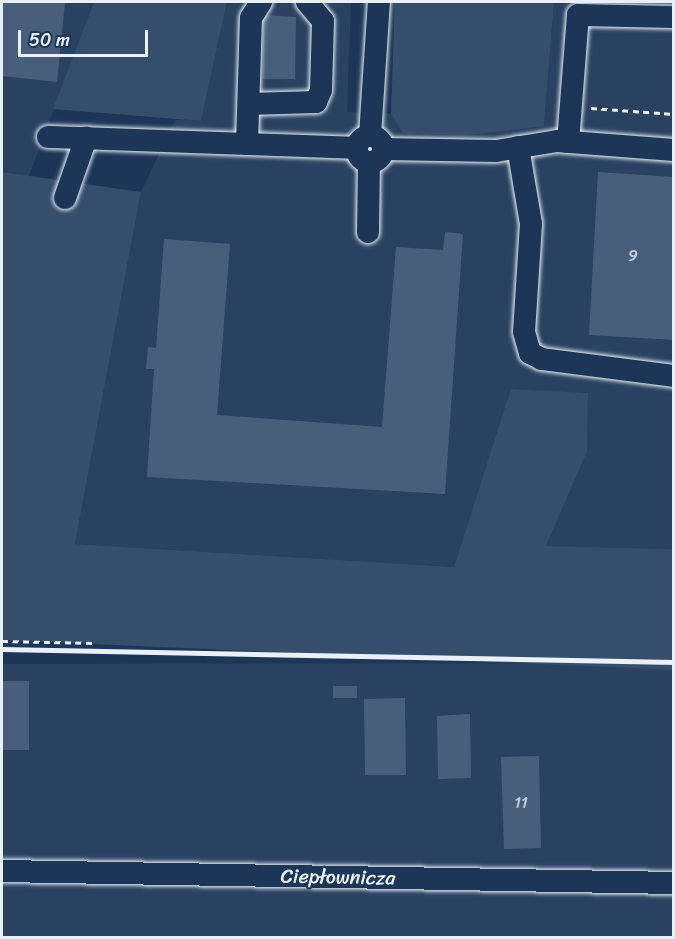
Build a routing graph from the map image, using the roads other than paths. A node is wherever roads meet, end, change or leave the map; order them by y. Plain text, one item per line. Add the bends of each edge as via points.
1 (261, 2) edge
2 (307, 2) edge
3 (370, 2) edge
4 (379, 2) edge
5 (674, 17) edge
6 (374, 44) junction
7 (249, 104) junction
8 (48, 136) dead end
9 (86, 138) junction
10 (568, 142) junction
11 (247, 144) junction
12 (518, 147) junction
13 (369, 149) junction
14 (674, 150) edge
15 (65, 198) dead end
16 (368, 232) dead end
17 (674, 376) edge
18 (2, 871) edge
19 (674, 883) edge

1 - 7 street via 251,18
2 - 7 street via 323,21 321,90 316,102
3 - 6 street
4 - 6 street
5 - 10 street via 578,15
6 - 13 street
7 - 11 street
8 - 9 street
9 - 11 street
9 - 15 street
10 - 12 street
10 - 14 street
11 - 13 street
12 - 13 street
12 - 17 street via 531,224 524,332 530,352 542,359
13 - 16 street
18 - 19 street, Ciepłownicza

